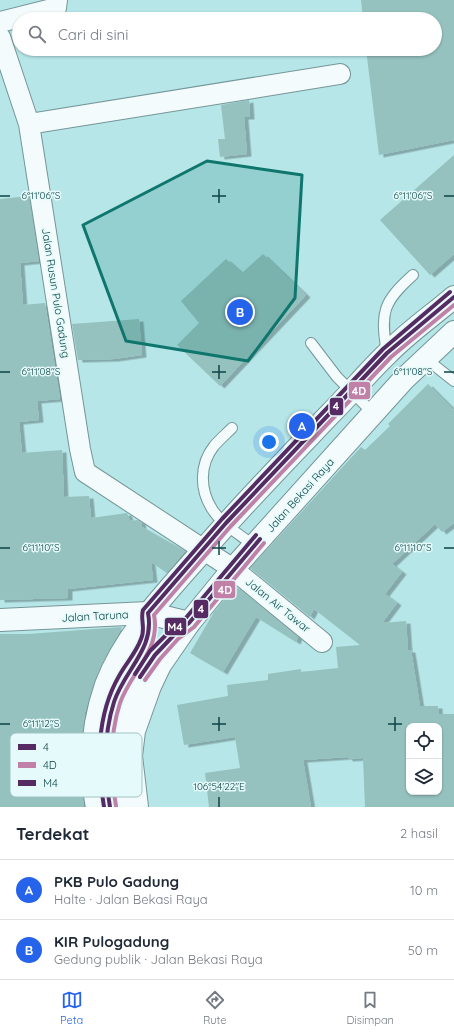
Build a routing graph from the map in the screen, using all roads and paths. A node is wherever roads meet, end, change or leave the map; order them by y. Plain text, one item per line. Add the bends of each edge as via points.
1 (57, 0) edge
2 (40, 12) edge
3 (12, 19) edge
4 (0, 22) edge
5 (0, 37) edge
6 (340, 74) dead end
7 (29, 124) junction
8 (413, 275) dead end
9 (454, 298) edge
10 (454, 332) edge
11 (311, 343) dead end
12 (388, 353) junction
13 (425, 358) junction
14 (454, 381) edge
15 (352, 392) junction
16 (373, 413) junction
17 (232, 428) dead end
18 (226, 523) junction
19 (254, 546) junction
20 (204, 549) junction
21 (232, 569) junction
22 (148, 613) junction
23 (0, 620) edge
24 (189, 624) junction
25 (322, 642) dead end
26 (95, 733) edge
27 (106, 733) edge
28 (120, 733) edge
29 (134, 733) edge
30 (95, 797) edge
31 (108, 797) edge
32 (122, 797) edge
33 (136, 797) edge
34 (97, 807) edge
35 (110, 807) edge
36 (124, 807) edge
37 (137, 807) edge

1 - 2 street via 56,8
3 - 4 street
5 - 7 street, Jalan Rusun Pulo Gadung
6 - 7 street
7 - 20 street, Jalan Rusun Pulo Gadung via 80,449 86,472
8 - 12 lane via 394,292 384,312
9 - 12 main road
10 - 13 main road, Jalan Bekasi Raya
11 - 15 lane
12 - 15 main road
13 - 14 lane
13 - 16 main road, Jalan Bekasi Raya
15 - 16 lane
15 - 18 main road
16 - 19 main road, Jalan Bekasi Raya
17 - 18 lane via 214,446 203,467 202,478 212,510
18 - 19 lane
18 - 20 main road
19 - 21 main road, Jalan Bekasi Raya
20 - 21 street, Jalan Rusun Pulo Gadung
20 - 22 main road
21 - 24 main road, Jalan Bekasi Raya
21 - 25 street, Jalan Air Tawar
22 - 23 main road, Jalan Taruna
22 - 24 main road, Jalan Taruna
22 - 26 main road via 107,684 100,703
22 - 27 lane via 148,639 121,684
24 - 28 lane via 165,643 141,675 121,721
24 - 29 main road, Jalan Bekasi Raya via 160,665
30 - 34 main road
31 - 35 lane
32 - 36 lane
33 - 37 main road, Jalan Bekasi Raya

